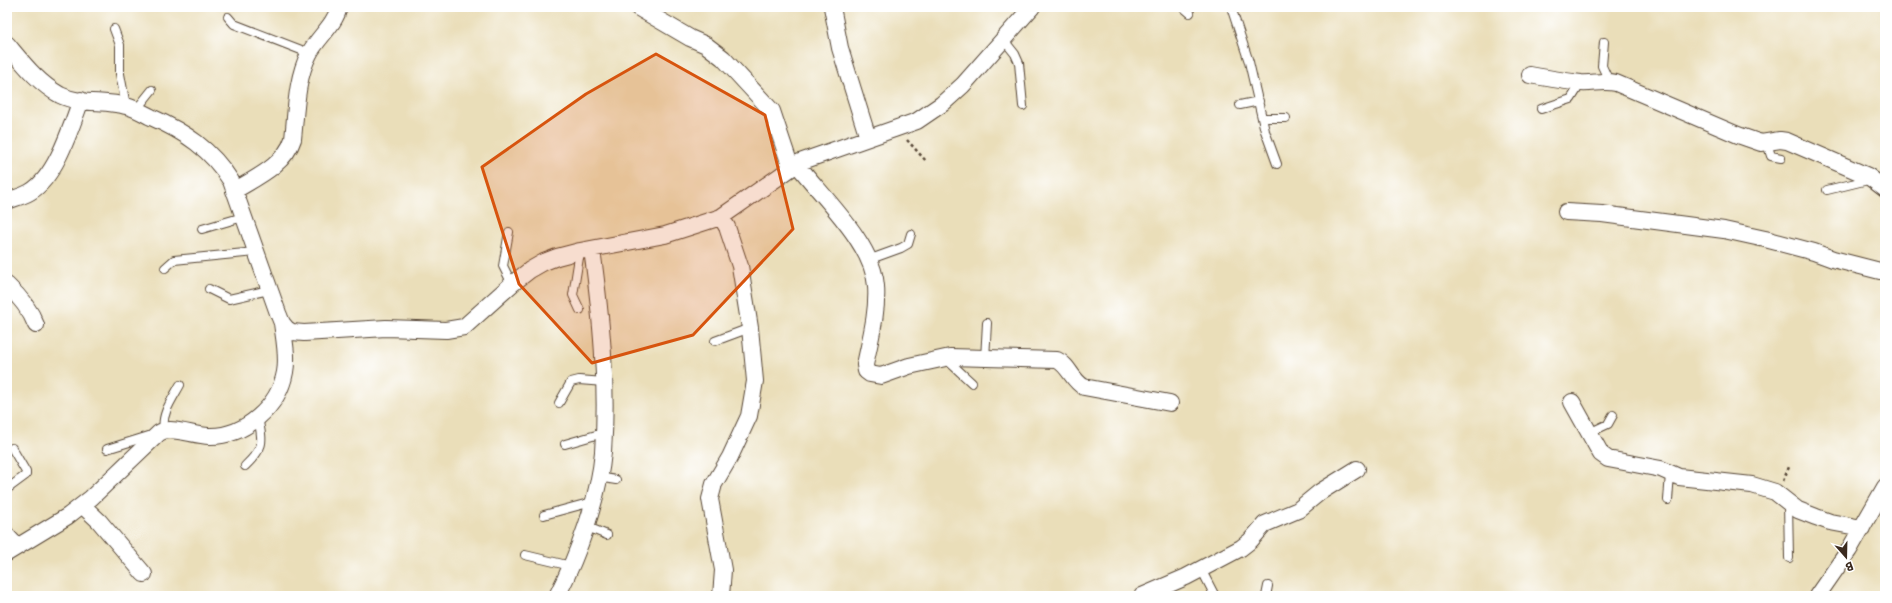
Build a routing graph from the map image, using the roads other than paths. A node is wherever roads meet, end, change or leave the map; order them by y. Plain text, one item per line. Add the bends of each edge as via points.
1 (339, 7) edge
2 (637, 7) edge
3 (832, 7) edge
4 (1032, 7) edge
5 (1183, 7) edge
6 (1230, 7) edge
7 (1190, 13) dead end
8 (228, 17) dead end
9 (114, 29) dead end
10 (1003, 39) junction
11 (1604, 42) dead end
12 (7, 44) edge
13 (309, 53) junction
14 (1530, 75) dead end
15 (1609, 81) junction
16 (1581, 83) junction
17 (152, 90) dead end
18 (82, 100) junction
19 (1259, 101) junction
20 (1240, 105) dead end
21 (1023, 106) dead end
22 (131, 108) junction
23 (1541, 109) dead end
24 (1262, 118) junction
25 (1286, 118) dead end
26 (868, 138) junction
27 (1767, 143) junction
28 (1781, 158) dead end
29 (1277, 164) dead end
30 (794, 166) junction
31 (1872, 179) junction
32 (1885, 189) edge
33 (1827, 190) dead end
34 (234, 191) junction
35 (7, 201) edge
36 (1566, 212) dead end
37 (243, 217) junction
38 (721, 217) junction
39 (202, 229) dead end
40 (509, 232) dead end
41 (911, 234) dead end
42 (586, 250) junction
43 (255, 252) junction
44 (868, 260) junction
45 (165, 268) dead end
46 (1885, 271) edge
47 (512, 284) junction
48 (7, 285) edge
49 (209, 289) dead end
50 (269, 290) junction
51 (580, 310) dead end
52 (282, 323) junction
53 (987, 323) dead end
54 (36, 325) dead end
55 (750, 328) junction
56 (715, 340) dead end
57 (945, 358) junction
58 (985, 359) junction
59 (604, 382) junction
60 (972, 383) dead end
61 (180, 385) dead end
62 (1572, 402) dead end
63 (560, 403) dead end
64 (1170, 403) dead end
65 (1613, 415) dead end
66 (258, 417) junction
67 (162, 431) junction
68 (603, 433) junction
69 (1589, 433) junction
70 (565, 444) dead end
71 (12, 448) dead end
72 (107, 450) dead end
73 (245, 466) dead end
74 (1357, 469) dead end
75 (1670, 474) junction
76 (598, 477) junction
77 (616, 480) dead end
78 (7, 489) edge
79 (1884, 492) edge
80 (1668, 500) dead end
81 (592, 502) junction
82 (1788, 502) junction
83 (82, 505) junction
84 (544, 515) dead end
85 (585, 526) junction
86 (1862, 528) junction
87 (7, 530) edge
88 (607, 535) dead end
89 (21, 544) junction
90 (7, 553) edge
91 (525, 554) dead end
92 (1789, 558) dead end
93 (570, 566) junction
94 (1201, 569) junction
95 (144, 574) dead end
96 (1268, 586) dead end
97 (557, 596) edge
98 (720, 596) edge
99 (1142, 596) edge
100 (1215, 596) edge
101 (1266, 596) edge
102 (1817, 596) edge

1 - 13 street
2 - 30 street via 690,38 706,44 723,58 772,111
3 - 26 street via 840,48
4 - 10 street
5 - 7 lane
6 - 19 lane
8 - 13 lane via 234,24
9 - 22 lane via 120,45 120,74
10 - 21 lane via 1019,63
10 - 26 street via 963,85 942,104 898,129
11 - 15 lane via 1602,66
12 - 18 street via 33,75 46,86 61,95
13 - 34 street via 301,76 290,150 264,172
14 - 16 street
15 - 16 street via 1596,84
15 - 27 street via 1738,135
16 - 23 lane via 1571,99
17 - 22 lane
18 - 22 street
18 - 35 street via 64,146 53,166 31,192
19 - 20 lane
19 - 24 lane
22 - 34 street via 178,129 197,143 222,167
24 - 25 lane
24 - 29 lane
26 - 30 street
27 - 28 lane via 1771,156
27 - 31 street via 1787,141
30 - 38 street
30 - 44 street via 846,221
31 - 32 street
31 - 33 lane
34 - 37 street
36 - 46 street via 1602,214 1724,230
37 - 39 lane
37 - 43 street
38 - 42 street via 665,235
38 - 55 street via 740,266
40 - 47 lane via 503,266
41 - 44 lane via 908,244
42 - 47 street via 544,262
42 - 51 lane via 573,295
42 - 59 street via 601,317
43 - 45 lane via 174,260
43 - 50 street
44 - 57 street via 876,286 866,371 875,376 882,376 909,366
47 - 52 street via 464,327 457,329 386,328 304,334 292,332
48 - 54 street via 31,313
49 - 50 lane via 228,299
50 - 52 street
52 - 66 street via 285,371 281,386 269,407
53 - 58 lane
55 - 56 lane
55 - 98 street via 755,381 749,416 714,484 710,499 723,570
57 - 58 street
57 - 60 lane
58 - 64 street via 1056,360 1084,387
59 - 63 lane via 571,382
59 - 68 street
61 - 67 lane via 164,417
62 - 69 street
65 - 69 lane via 1608,424
66 - 67 street via 230,433 210,436 187,434 171,429
66 - 73 lane via 261,446 258,453
67 - 72 lane
67 - 83 street
68 - 70 lane
68 - 76 street via 603,452
69 - 75 street via 1601,454 1608,459 1661,469
71 - 78 lane via 26,475
74 - 94 street via 1320,492 1298,510 1265,524 1241,548
75 - 80 lane
75 - 82 street via 1698,480 1752,484 1775,492
76 - 77 lane
76 - 81 street
79 - 86 street
81 - 84 lane
81 - 85 street
82 - 86 street via 1798,510 1830,522
82 - 92 lane
83 - 89 street
83 - 95 street
85 - 88 lane
85 - 93 street
86 - 102 street
87 - 89 lane
89 - 90 street
91 - 93 lane
93 - 97 street
94 - 99 street
94 - 100 lane
96 - 101 lane

